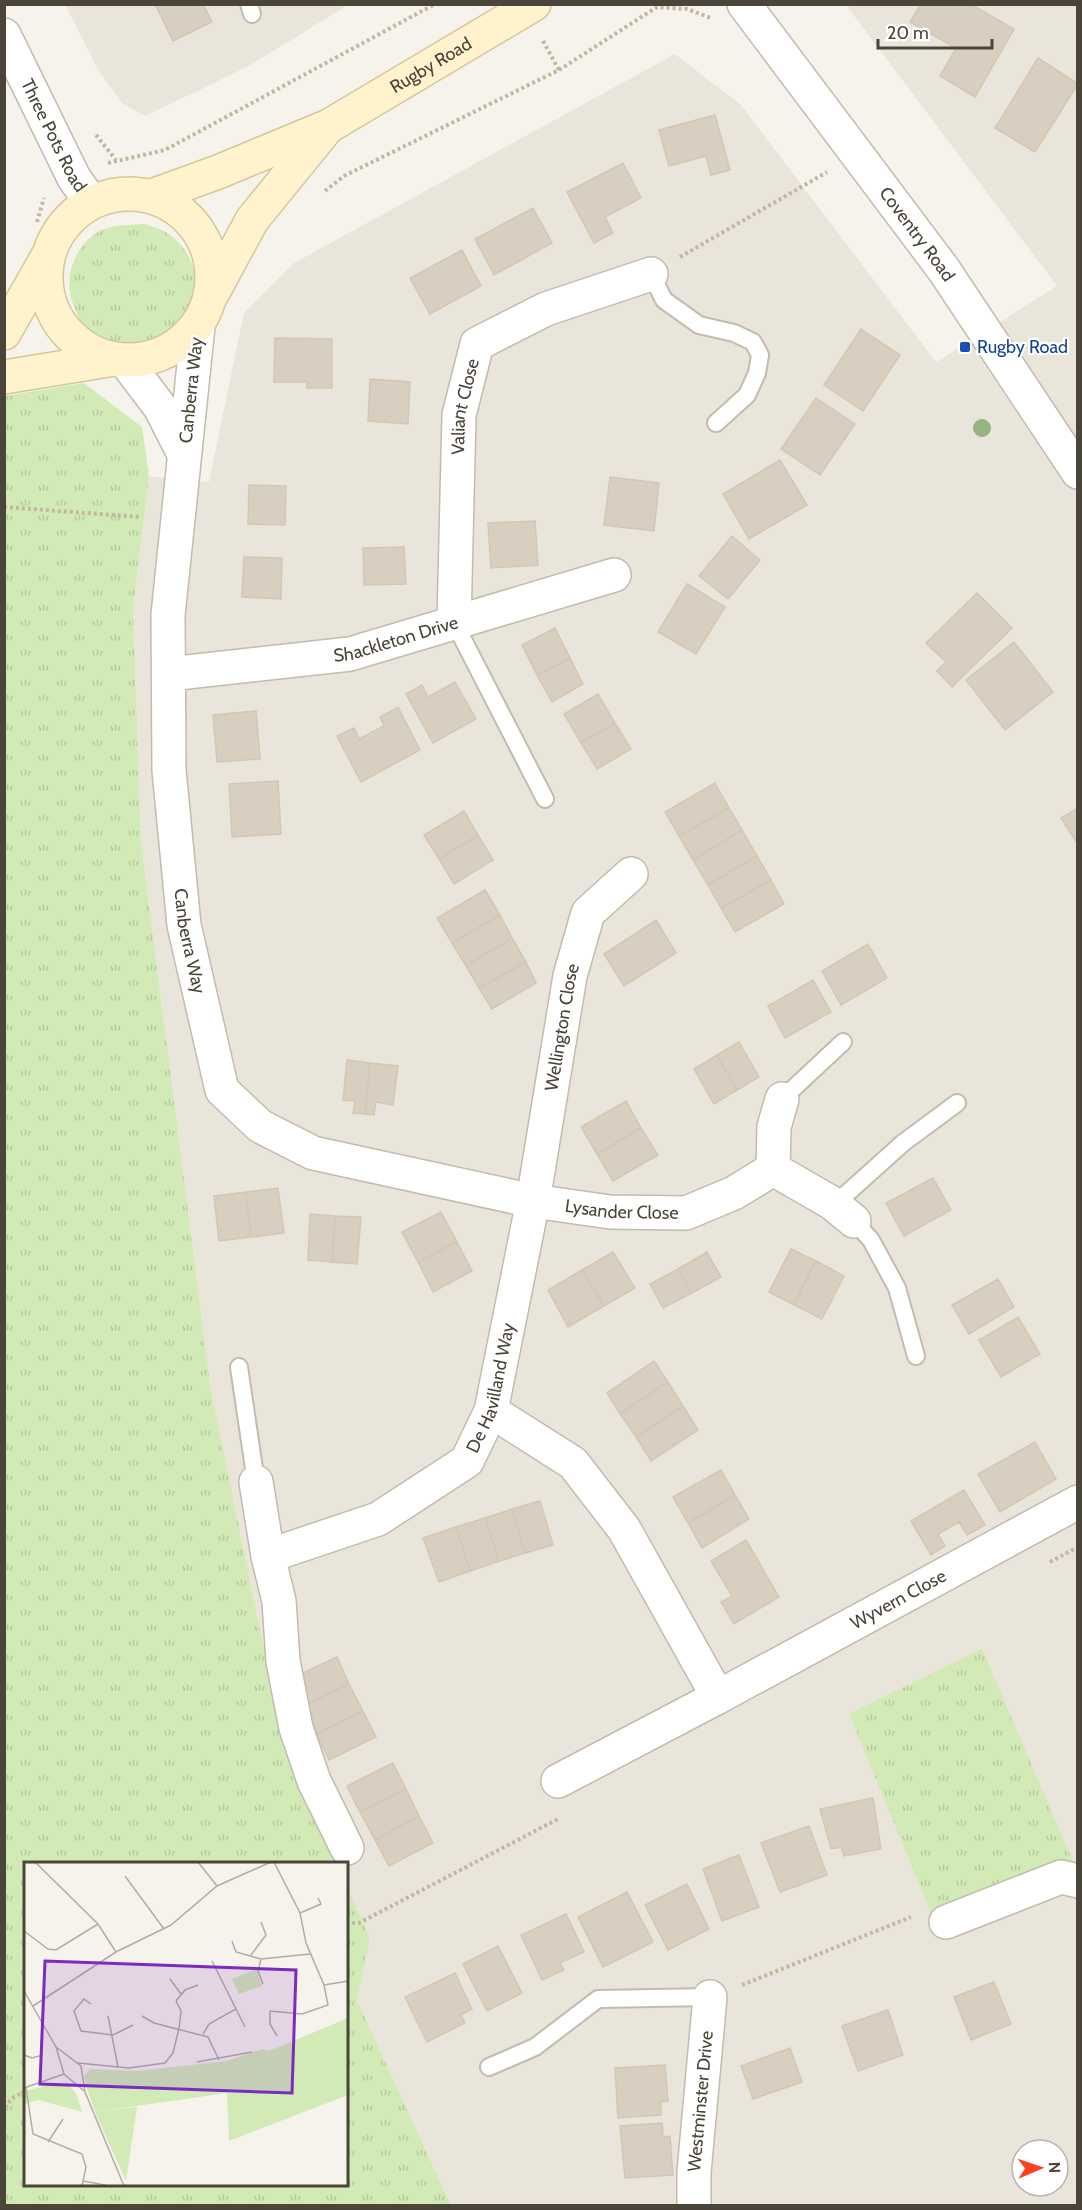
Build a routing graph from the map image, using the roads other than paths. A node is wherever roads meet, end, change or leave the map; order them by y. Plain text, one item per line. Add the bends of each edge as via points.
1 (534, 4) edge
2 (744, 4) edge
3 (4, 36) edge
4 (329, 126) junction
5 (152, 196) junction
6 (91, 202) junction
7 (49, 255) junction
8 (651, 274) joint
9 (204, 311) junction
10 (4, 333) edge
11 (120, 360) junction
12 (4, 377) edge
13 (716, 423) dead end
14 (184, 454) junction
15 (1077, 472) edge
16 (614, 575) dead end
17 (454, 622) junction
18 (169, 674) junction
19 (545, 799) dead end
20 (631, 874) dead end
21 (843, 1042) dead end
22 (782, 1098) joint
23 (957, 1103) dead end
24 (773, 1169) junction
25 (533, 1201) junction
26 (844, 1213) junction
27 (916, 1356) dead end
28 (239, 1367) dead end
29 (491, 1411) junction
30 (256, 1482) joint
31 (1077, 1502) edge
32 (268, 1557) junction
33 (718, 1697) junction
34 (558, 1781) dead end
35 (347, 1848) dead end
36 (1077, 1881) edge
37 (946, 1922) road end
38 (710, 1997) joint
39 (489, 2067) dead end
40 (694, 2205) edge

1 - 4 main road, Rugby Road
2 - 15 street, Coventry Road via 843,162 944,270
3 - 6 street, Three Pots Road via 74,178
4 - 5 main road, Rugby Road
4 - 9 main road, Rugby Road via 252,220
5 - 6 main road via 131,193
5 - 9 main road via 181,210 202,234 213,265
6 - 7 main road via 64,224
7 - 10 main road
7 - 11 main road via 46,282 52,310 67,333 89,350
8 - 13 lane via 664,300 699,325 753,342 760,355 747,395
8 - 17 street, Valiant Close via 546,309 477,344 459,415
9 - 11 main road via 183,341 165,352 146,359
9 - 14 street, Canberra Way
11 - 12 main road
11 - 14 street, Canberra Way via 160,407
14 - 18 street, Canberra Way via 168,615
16 - 17 street, Shackleton Drive
17 - 18 street, Shackleton Drive via 350,654
17 - 19 lane
18 - 25 street, Canberra Way via 169,770 184,925 222,1090 260,1126 313,1153
20 - 25 street, Wellington Close via 588,913 570,976
21 - 22 lane
22 - 24 street via 774,1127
23 - 26 lane via 903,1143
24 - 25 street, Lysander Close via 734,1193 686,1213 610,1212
24 - 26 street
25 - 29 street, De Havilland Way
26 - 27 lane via 871,1240 897,1288
28 - 30 lane
29 - 32 street, De Havilland Way via 467,1461 388,1513
29 - 33 street via 573,1463 624,1529
30 - 32 street
31 - 33 street, Wyvern Close
32 - 35 street via 279,1601 283,1661 296,1728 314,1781
33 - 34 street, Wyvern Close
36 - 37 street via 1061,1877
38 - 39 lane via 598,1999 535,2047
38 - 40 street, Westminster Drive

